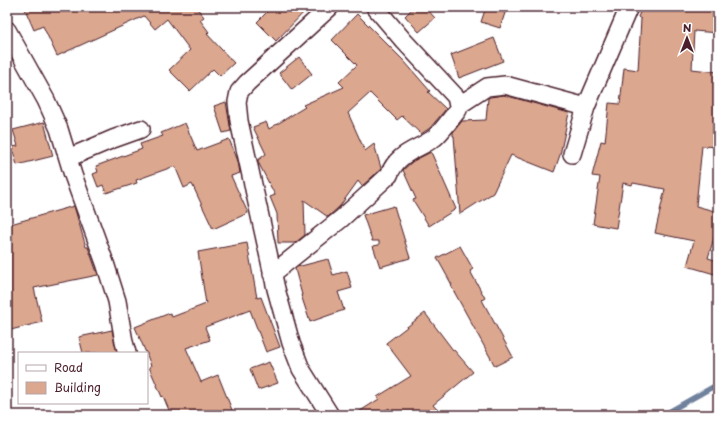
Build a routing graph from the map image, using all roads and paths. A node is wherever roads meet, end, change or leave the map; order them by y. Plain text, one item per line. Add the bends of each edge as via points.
1 (330, 7) edge
2 (375, 7) edge
3 (629, 7) edge
4 (9, 37) edge
5 (458, 106) junction
6 (586, 107) junction
7 (141, 129) dead end
8 (572, 154) dead end
9 (68, 158) junction
10 (272, 274) junction
11 (127, 352) edge
12 (330, 415) edge

1 - 10 street via 239,92 237,102 241,129
2 - 5 street via 456,97
3 - 6 street
4 - 9 street via 46,100
5 - 6 street via 487,87 505,85
5 - 10 street via 458,110 435,138 399,159 389,175 341,219
6 - 8 street
7 - 9 street
9 - 11 street via 117,301
10 - 12 street via 301,369

